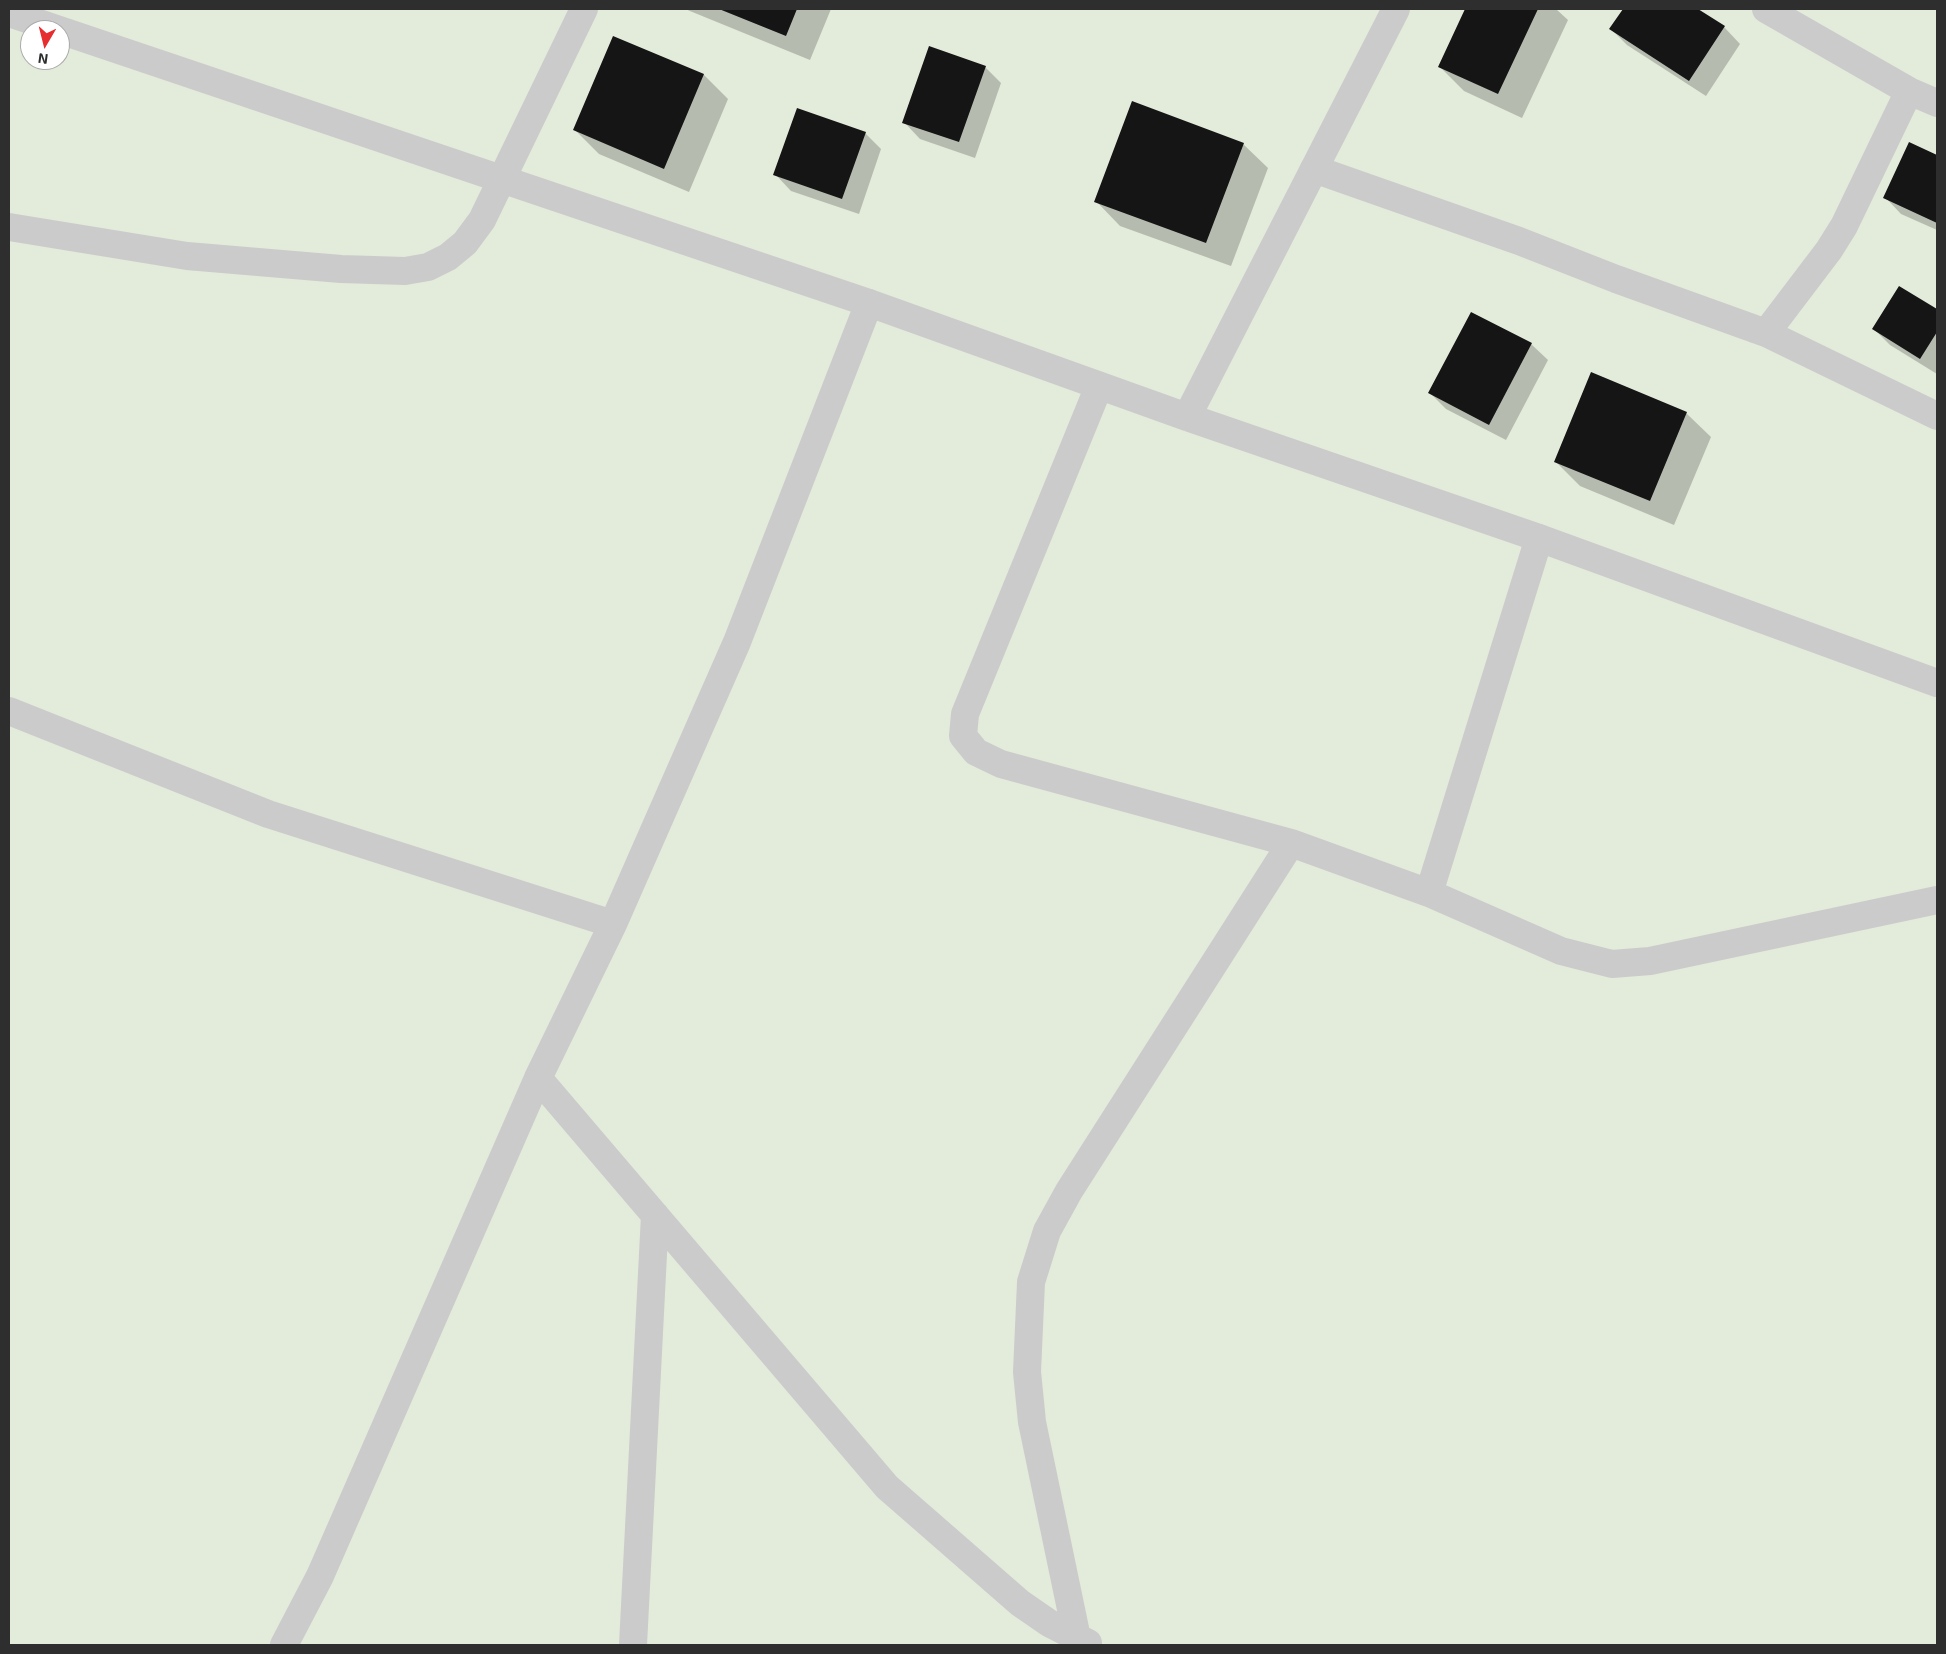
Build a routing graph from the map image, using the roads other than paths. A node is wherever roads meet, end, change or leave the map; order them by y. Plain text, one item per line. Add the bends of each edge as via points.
1 (584, 9) edge
2 (1396, 9) edge
3 (1766, 9) edge
4 (9, 13) edge
5 (1910, 91) junction
6 (1937, 103) edge
7 (1314, 169) junction
8 (501, 178) junction
9 (9, 227) edge
10 (868, 303) junction
11 (1766, 333) junction
12 (1099, 386) junction
13 (1937, 416) edge
14 (1187, 417) junction
15 (1539, 538) junction
16 (1937, 683) edge
17 (9, 711) edge
18 (1291, 842) junction
19 (1429, 893) junction
20 (1937, 900) edge
21 (613, 924) junction
22 (538, 1078) junction
23 (655, 1215) junction
24 (1084, 1642) edge
25 (284, 1645) edge
26 (633, 1645) edge

1 - 8 street
2 - 7 street
3 - 5 street
4 - 8 street
5 - 6 street
5 - 11 street via 1844,226
7 - 11 street
7 - 14 street
8 - 9 street via 482,220 465,243 428,267 405,271 341,270 188,256
8 - 10 street
10 - 12 street
10 - 21 street via 737,642
11 - 13 street
12 - 14 street
12 - 18 street via 965,714 963,736 976,752 1001,764
14 - 15 street
15 - 16 street
15 - 19 street
17 - 21 street via 268,814
18 - 19 street
18 - 24 street via 1069,1191 1047,1231 1031,1282 1027,1372 1032,1422
19 - 20 street via 1561,951 1612,964 1650,961
21 - 22 street
22 - 23 street
22 - 25 street via 320,1576
23 - 24 street via 887,1486 1020,1603
23 - 26 street

